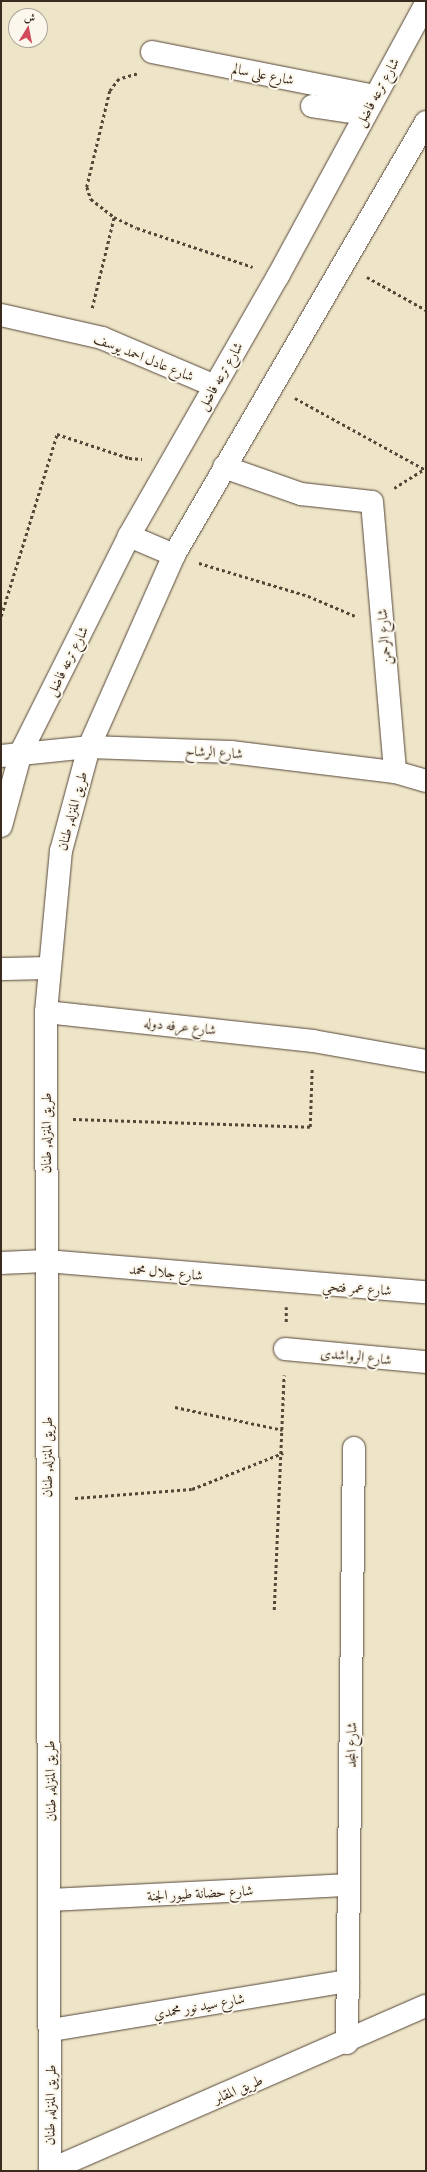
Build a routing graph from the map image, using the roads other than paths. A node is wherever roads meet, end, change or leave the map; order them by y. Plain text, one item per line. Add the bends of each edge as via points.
1 (426, 3) edge
2 (152, 52) dead end
3 (370, 105) junction
4 (312, 106) dead end
5 (426, 122) edge
6 (1, 315) edge
7 (215, 386) junction
8 (224, 467) junction
9 (129, 536) junction
10 (174, 556) junction
11 (89, 747) junction
12 (11, 754) edge
13 (395, 772) junction
14 (426, 781) edge
15 (1, 826) edge
16 (48, 968) junction
17 (1, 969) edge
18 (46, 1012) junction
19 (426, 1061) edge
20 (46, 1261) junction
21 (1, 1263) edge
22 (287, 1283) joint
23 (426, 1292) edge
24 (285, 1349) road end
25 (426, 1362) edge
26 (354, 1448) dead end
27 (349, 1885) junction
28 (51, 1900) junction
29 (348, 1981) junction
30 (426, 2006) edge
31 (51, 2030) junction
32 (347, 2043) junction
33 (50, 2170) edge

1 - 3 street, شارع ترعه فاضل
2 - 3 street, شارع على سالم
3 - 4 street
3 - 7 street, شارع ترعه فاضل via 278,276
5 - 8 street
6 - 7 street, شارع عادل احمد يوسف via 85,334
7 - 9 street, شارع ترعه فاضل via 170,460
8 - 10 street
8 - 13 street, شارع الرحمن via 301,494 372,502
9 - 10 street
9 - 12 street, شارع ترعه فاضل
10 - 11 street
11 - 12 street, شارع الرشاح
11 - 13 street, شارع الرشاح via 231,752
11 - 16 street, طريق المنزله, طنان via 61,851
12 - 15 street
13 - 14 street, شارع الرشاح
16 - 17 street
16 - 18 street, طريق المنزله, طنان
18 - 19 street, شارع عرفه دوله via 313,1041
18 - 20 street, طريق المنزله, طنان
20 - 21 street, شارع جلال محمد
20 - 22 street, شارع جلال محمد
20 - 28 street, طريق المنزله, طنان
22 - 23 street, شارع عمر فتحي
24 - 25 street, شارع الرواشدى
26 - 27 street, شارع المجد
27 - 28 street, شارع حضانة طيور الجنة
27 - 29 street, شارع المجد
28 - 31 street, طريق المنزله, طنان
29 - 31 street, شارع سيد نور محمدي
29 - 32 street, شارع المجد
30 - 32 street, طريق المقابر
31 - 33 street, طريق المنزله, طنان
32 - 33 street, طريق المقابر

